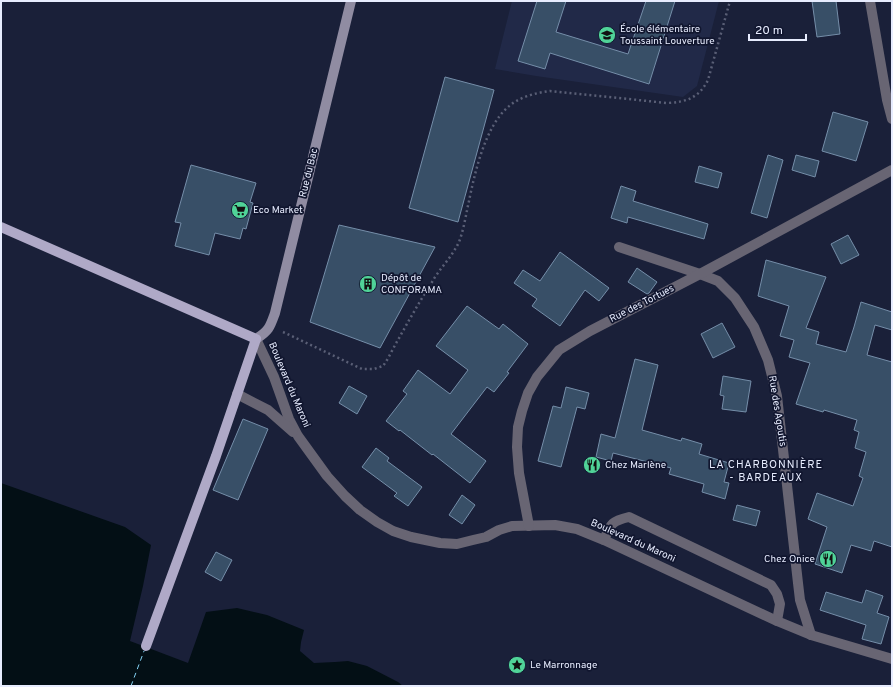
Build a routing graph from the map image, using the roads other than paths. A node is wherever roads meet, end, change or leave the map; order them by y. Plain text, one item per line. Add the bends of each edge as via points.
1 (351, 1) edge
2 (870, 1) edge
3 (892, 119) edge
4 (892, 170) edge
5 (1, 227) edge
6 (619, 248) dead end
7 (700, 274) junction
8 (256, 339) junction
9 (237, 394) junction
10 (298, 436) junction
11 (529, 526) junction
12 (604, 540) junction
13 (777, 621) junction
14 (811, 635) junction
15 (146, 646) dead end
16 (892, 659) edge

1 - 8 street, Rue du Bac via 271,326
2 - 3 street
4 - 7 street, Rue des Tortues
5 - 8 main road, Boulevard du Maroni
6 - 7 street, Rue des Agoutis
7 - 11 street, Rue des Tortues via 574,340 559,350 537,376 528,393 518,427 518,473
7 - 14 street, Rue des Agoutis via 718,281 735,298 754,327 768,360 780,418 800,600
8 - 9 main road
8 - 10 street, Boulevard du Maroni
9 - 10 street via 268,410
9 - 15 main road
10 - 11 street, Boulevard du Maroni via 345,496 360,510 393,531 425,541 457,544 486,537 512,526
11 - 12 street, Boulevard du Maroni via 555,525 577,529
12 - 13 street, Boulevard du Maroni
12 - 13 street via 610,525 618,519 629,517 771,585 780,604
13 - 14 street, Boulevard du Maroni
14 - 16 street, Boulevard du Maroni

